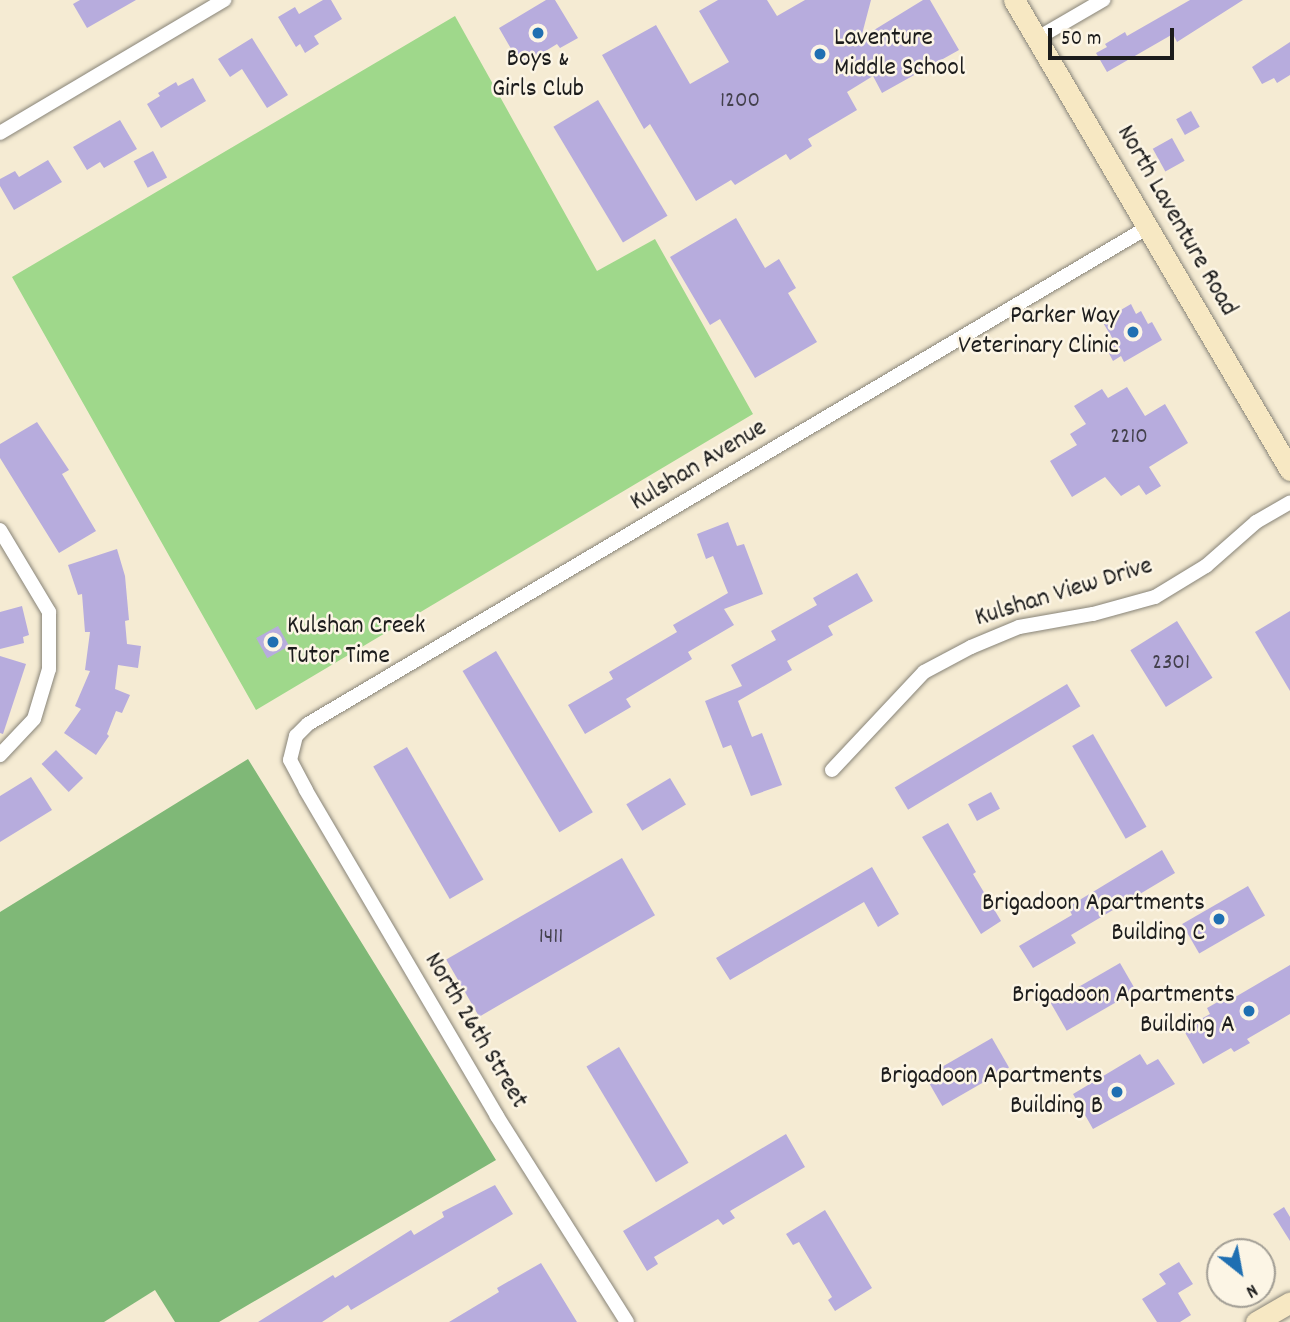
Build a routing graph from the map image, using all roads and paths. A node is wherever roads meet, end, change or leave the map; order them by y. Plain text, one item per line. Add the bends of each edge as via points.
1 (224, 0) edge
2 (1014, 0) edge
3 (1103, 0) edge
4 (1036, 39) junction
5 (0, 133) edge
6 (1148, 227) junction
7 (1290, 470) edge
8 (1290, 502) edge
9 (0, 530) edge
10 (0, 755) edge
11 (290, 760) joint
12 (832, 770) dead end
13 (1290, 1302) edge
14 (627, 1322) edge
15 (1255, 1322) edge

1 - 5 street
2 - 4 street, North Laventure Road
3 - 4 street
4 - 6 street, North Laventure Road
6 - 7 street, North Laventure Road
6 - 11 street, Kulshan Avenue via 309,724 296,736
8 - 12 street, Kulshan View Drive via 1256,522 1206,566 1155,597 1019,627 924,672
9 - 10 street via 49,612 49,668 34,719
11 - 14 street, North 26th Street via 490,1105
13 - 15 street

